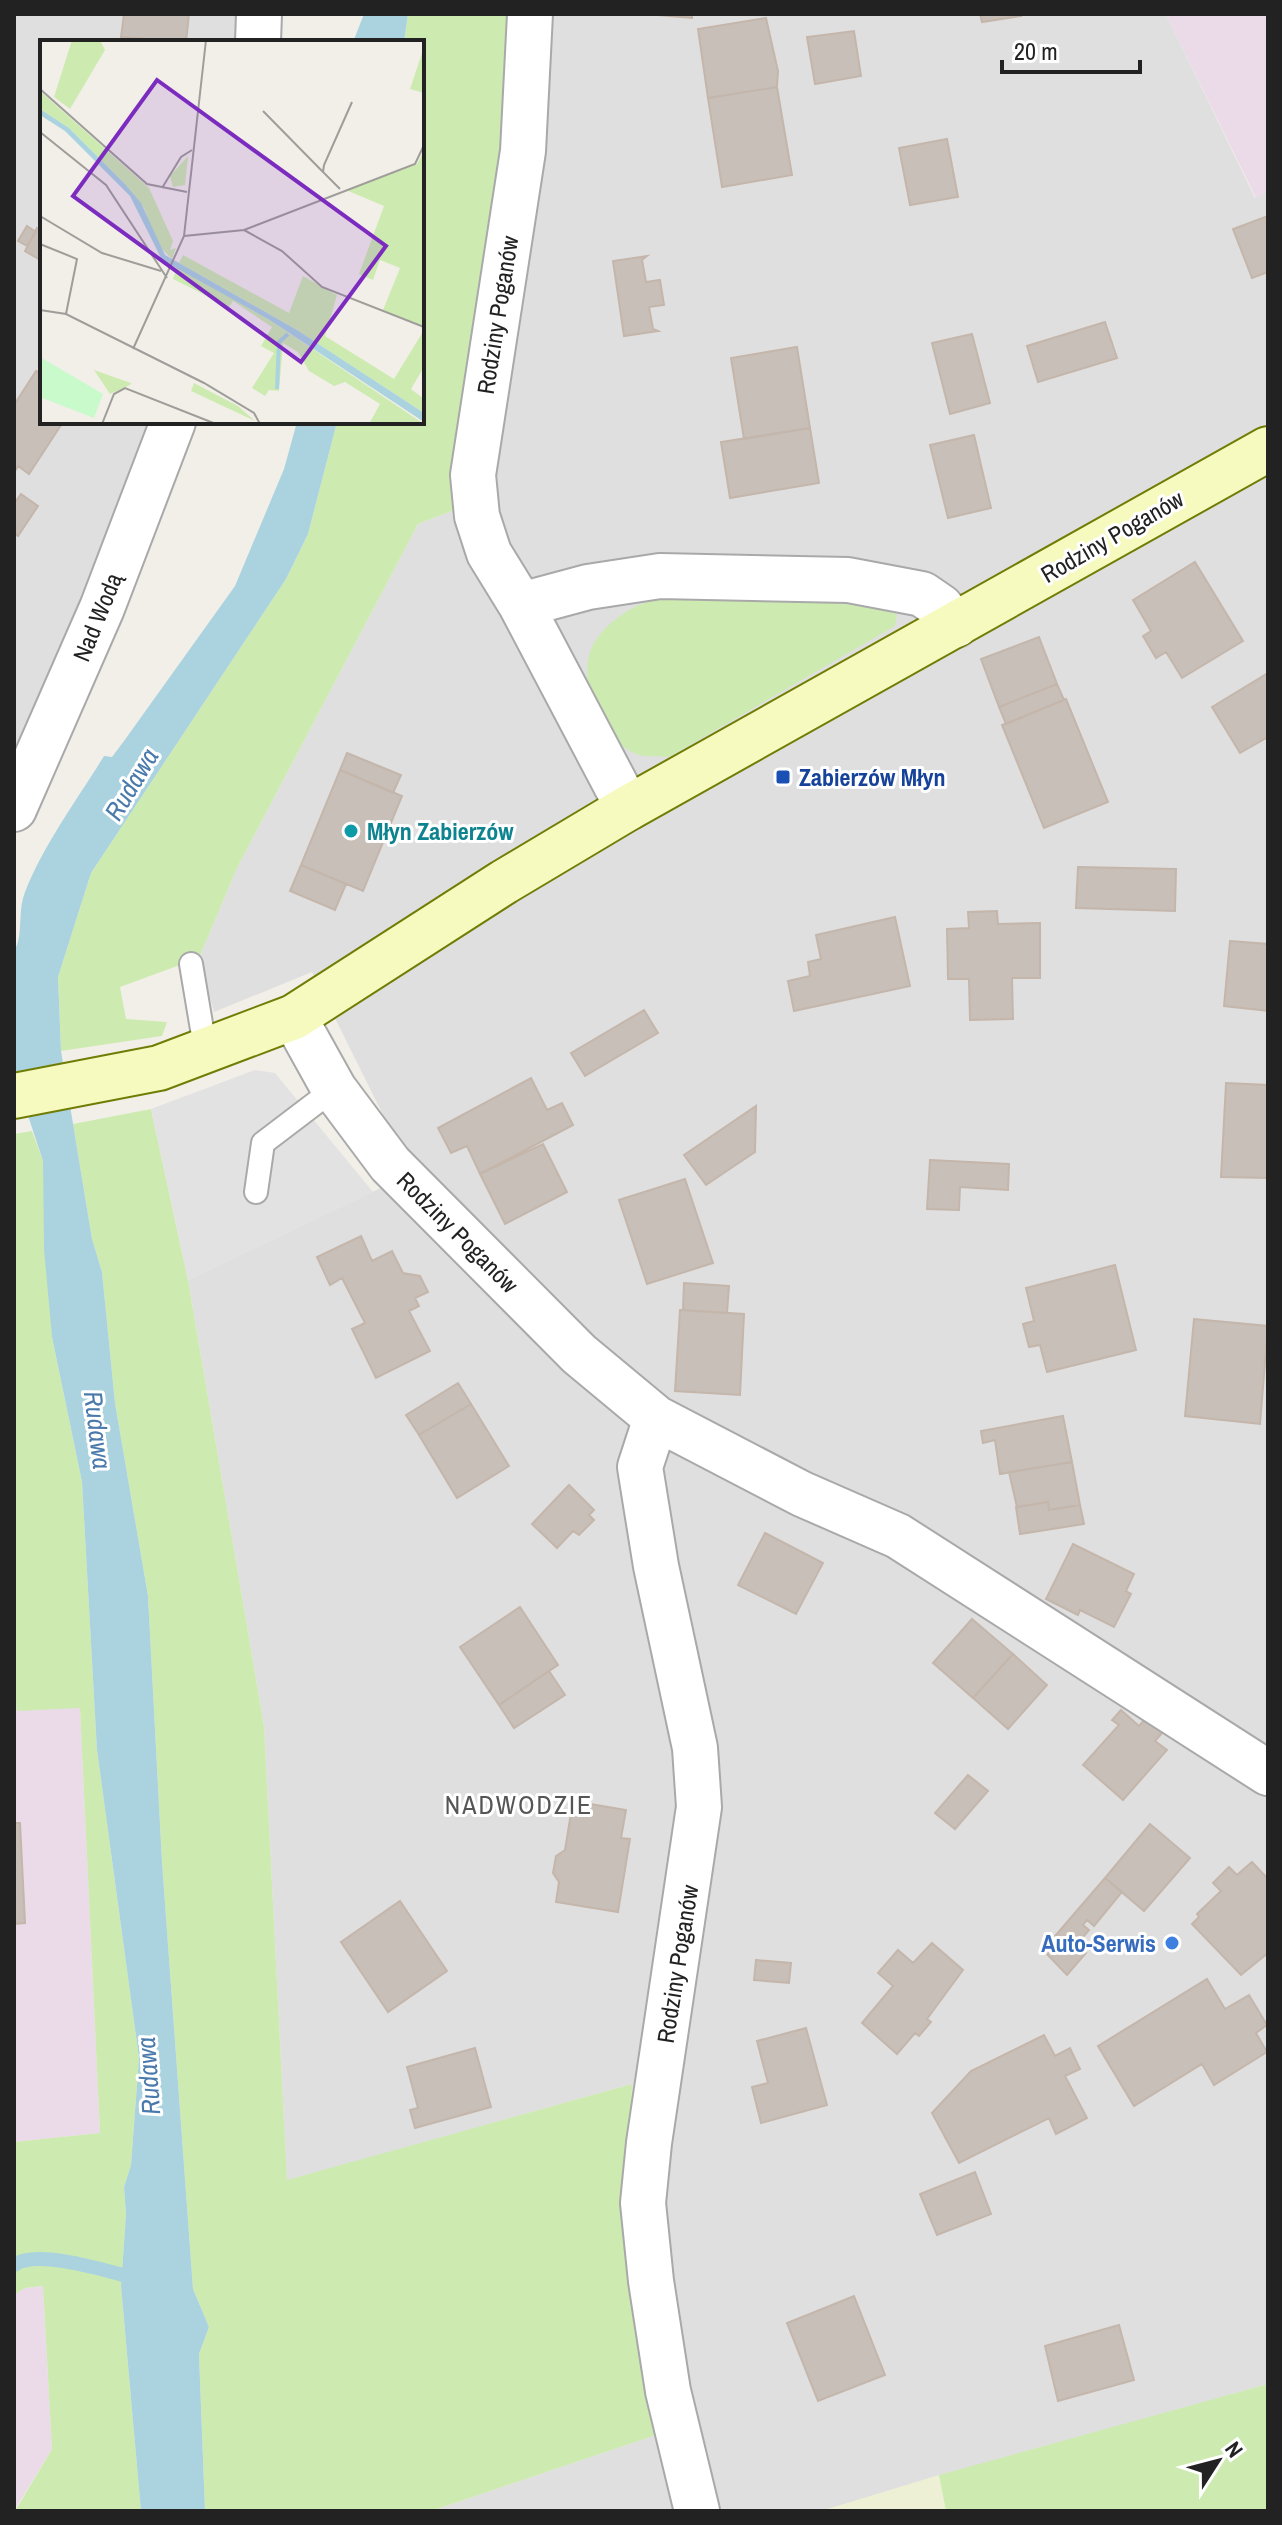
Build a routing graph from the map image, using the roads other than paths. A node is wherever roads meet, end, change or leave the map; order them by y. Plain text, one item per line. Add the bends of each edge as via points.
1 (259, 14) edge
2 (530, 14) edge
3 (258, 40) edge
4 (172, 424) edge
5 (1268, 449) edge
6 (521, 605) junction
7 (956, 625) junction
8 (628, 808) junction
9 (14, 809) edge
10 (191, 964) dead end
11 (294, 1017) junction
12 (206, 1053) junction
13 (334, 1089) junction
14 (14, 1096) edge
15 (256, 1192) dead end
16 (656, 1418) junction
17 (1268, 1773) edge
18 (697, 2511) edge

1 - 3 street
2 - 6 street, Rodziny Poganów via 523,151 473,475 477,516 489,553
4 - 9 street, Nad Wodą via 102,608
5 - 7 street, Rodziny Poganów
6 - 7 street via 660,576 848,580 922,594
6 - 8 street, Rodziny Poganów
7 - 8 street, Rodziny Poganów
8 - 11 street, Rodziny Poganów
10 - 12 lane
11 - 12 street, Rodziny Poganów
11 - 13 street, Rodziny Poganów
12 - 14 street, Rodziny Poganów via 159,1068
13 - 15 lane via 263,1143
13 - 16 street, Rodziny Poganów via 390,1164 579,1354
16 - 17 street, Rodziny Poganów via 802,1494 898,1536
16 - 18 street, Rodziny Poganów via 640,1467 695,1748 699,1807 643,2203 668,2391

